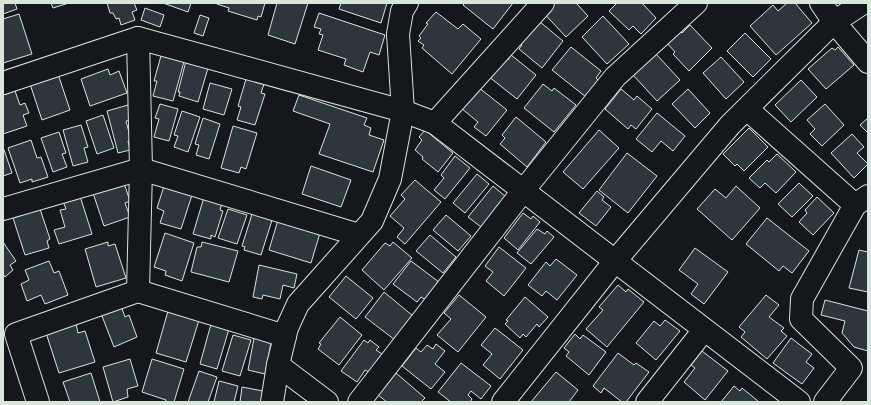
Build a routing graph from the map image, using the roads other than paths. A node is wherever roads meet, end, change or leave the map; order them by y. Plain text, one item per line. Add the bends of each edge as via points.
1 (407, 3) edge
2 (543, 3) edge
3 (696, 3) edge
4 (821, 3) edge
5 (864, 3) edge
6 (834, 22) junction
7 (138, 38) junction
8 (868, 62) edge
9 (3, 83) edge
10 (747, 109) junction
11 (403, 111) junction
12 (435, 123) junction
13 (141, 169) junction
14 (523, 191) junction
15 (862, 201) edge
16 (3, 210) edge
17 (359, 235) junction
18 (615, 261) junction
19 (138, 291) junction
20 (704, 330) junction
21 (285, 336) junction
22 (278, 365) junction
23 (790, 399) edge
24 (38, 402) edge
25 (272, 402) edge
26 (327, 402) edge
27 (359, 402) edge
28 (503, 402) edge
29 (646, 402) edge
30 (825, 402) edge

1 - 11 street via 402,11 398,34
2 - 12 street
3 - 14 street via 615,77
4 - 6 street
5 - 6 street
6 - 8 street
6 - 10 street
7 - 9 street
7 - 11 street
7 - 13 street
10 - 15 street
10 - 18 street via 730,125
11 - 12 street
11 - 17 street via 390,179 372,221
12 - 14 street
13 - 16 street
13 - 17 street
13 - 19 street
14 - 18 street
14 - 27 street
15 - 30 street via 802,299 801,319 851,368
17 - 21 street via 298,304
18 - 20 street
18 - 28 street
19 - 21 street
19 - 24 street via 16,334
20 - 23 street
20 - 29 street
21 - 22 street
22 - 25 street
22 - 26 street

